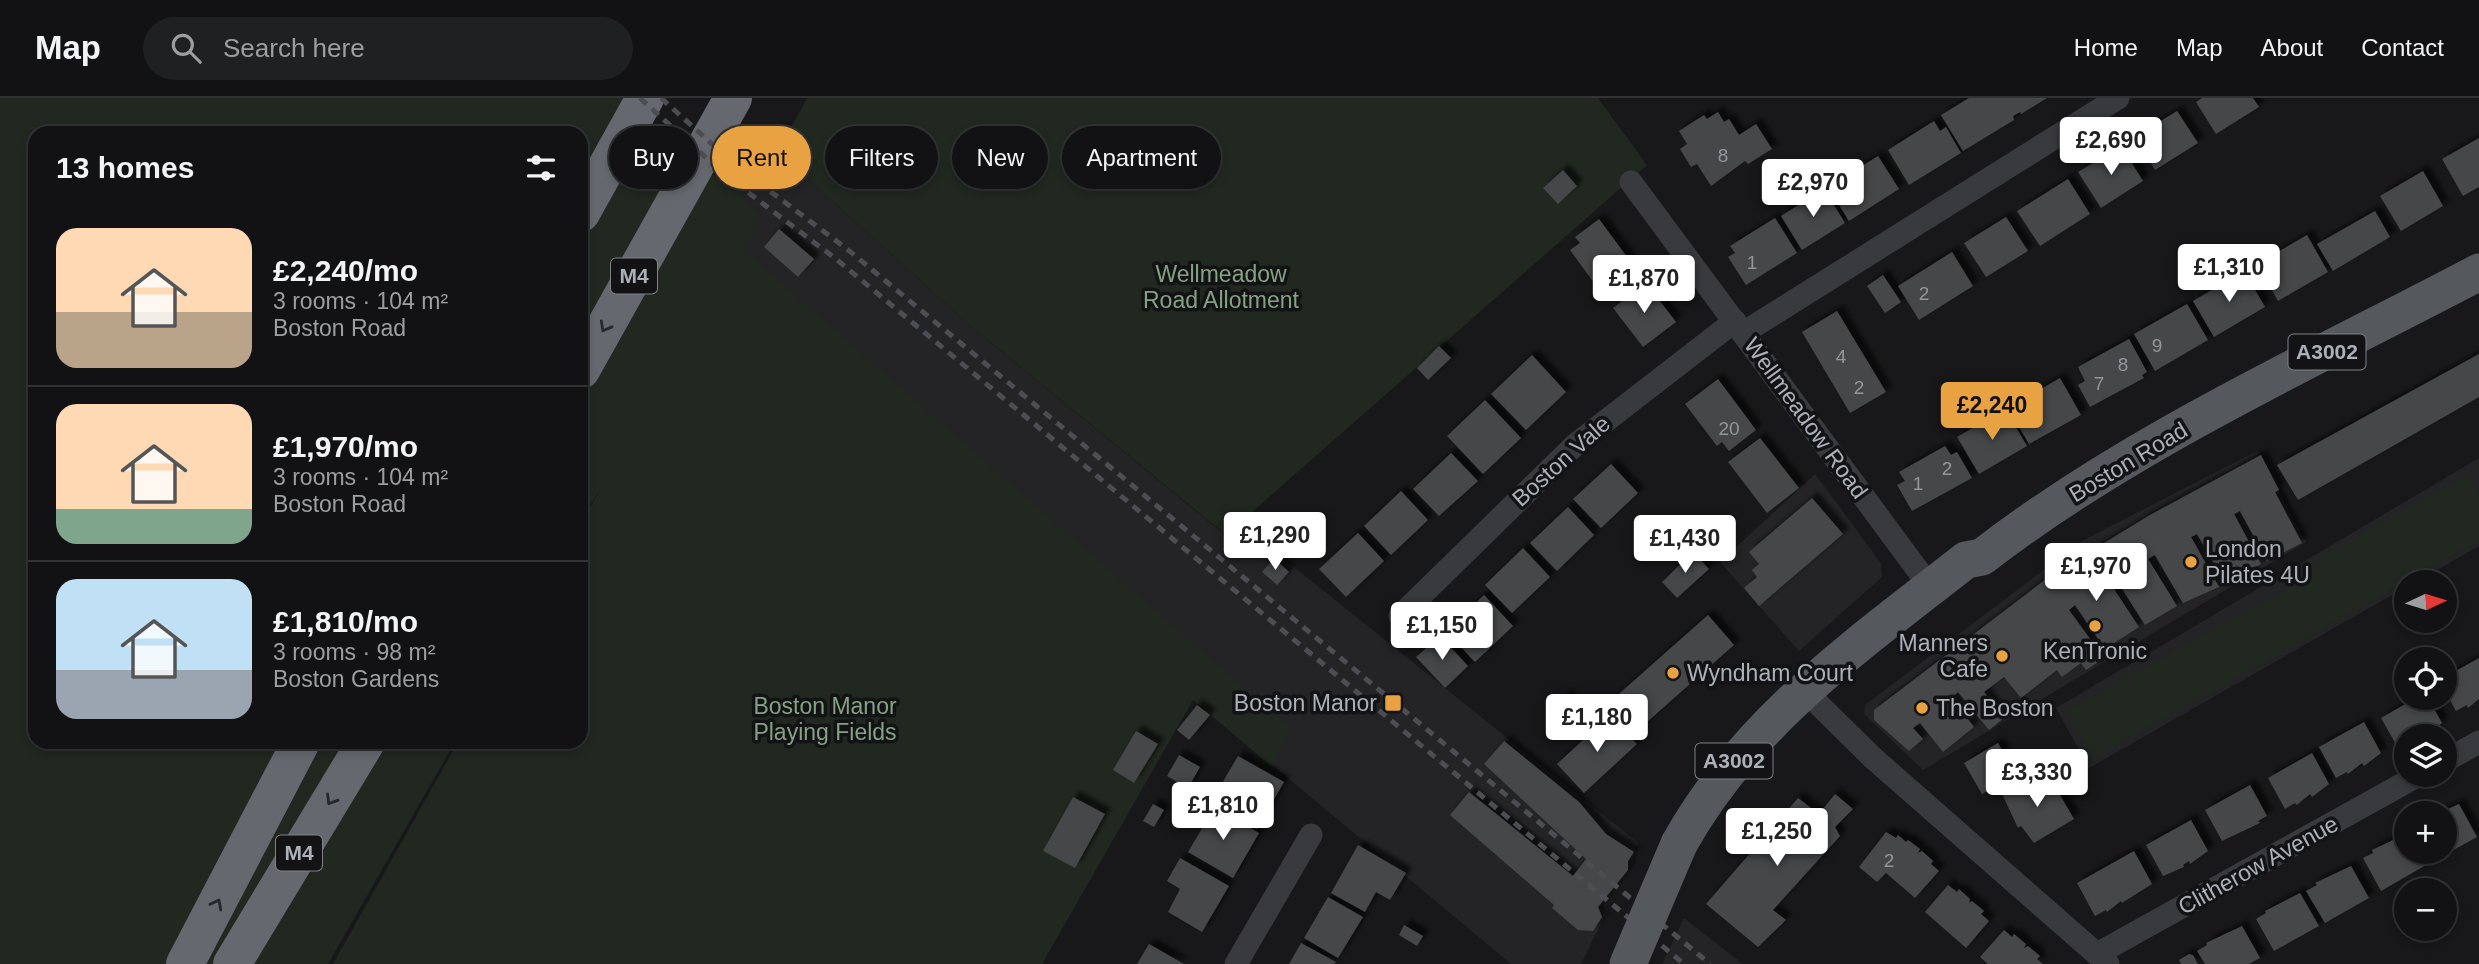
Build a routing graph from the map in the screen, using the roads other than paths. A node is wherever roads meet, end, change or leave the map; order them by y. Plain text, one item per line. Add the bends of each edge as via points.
1 (645, 98) edge
2 (733, 98) edge
3 (2118, 98) edge
4 (1631, 182) dead end
5 (588, 200) edge
6 (2479, 272) edge
7 (1739, 327) junction
8 (588, 357) edge
9 (1931, 588) junction
10 (1400, 615) dead end
11 (1804, 690) junction
12 (2479, 742) edge
13 (298, 749) edge
14 (362, 749) edge
15 (2457, 754) edge
16 (2398, 787) edge
17 (1311, 835) dead end
18 (2102, 959) edge
19 (186, 964) edge
20 (232, 964) edge
21 (1236, 964) edge
22 (1628, 964) edge

1 - 5 highway
2 -> 8 highway, M4
3 - 7 street, Boston Vale
4 - 7 street, Wellmeadow Road
6 - 9 main road, Boston Road / A3002 via 2104,473 1982,557 1966,560
7 - 9 street, Wellmeadow Road
7 - 10 street, Boston Vale via 1576,444
9 - 11 main road, Boston Road / A3002
11 - 18 street via 1873,758
11 - 22 main road, A3002, bridge via 1737,757 1696,813
12 - 15 street
19 -> 13 highway, M4
14 -> 20 highway, M4
16 - 18 street, Clitherow Avenue
17 - 21 street

